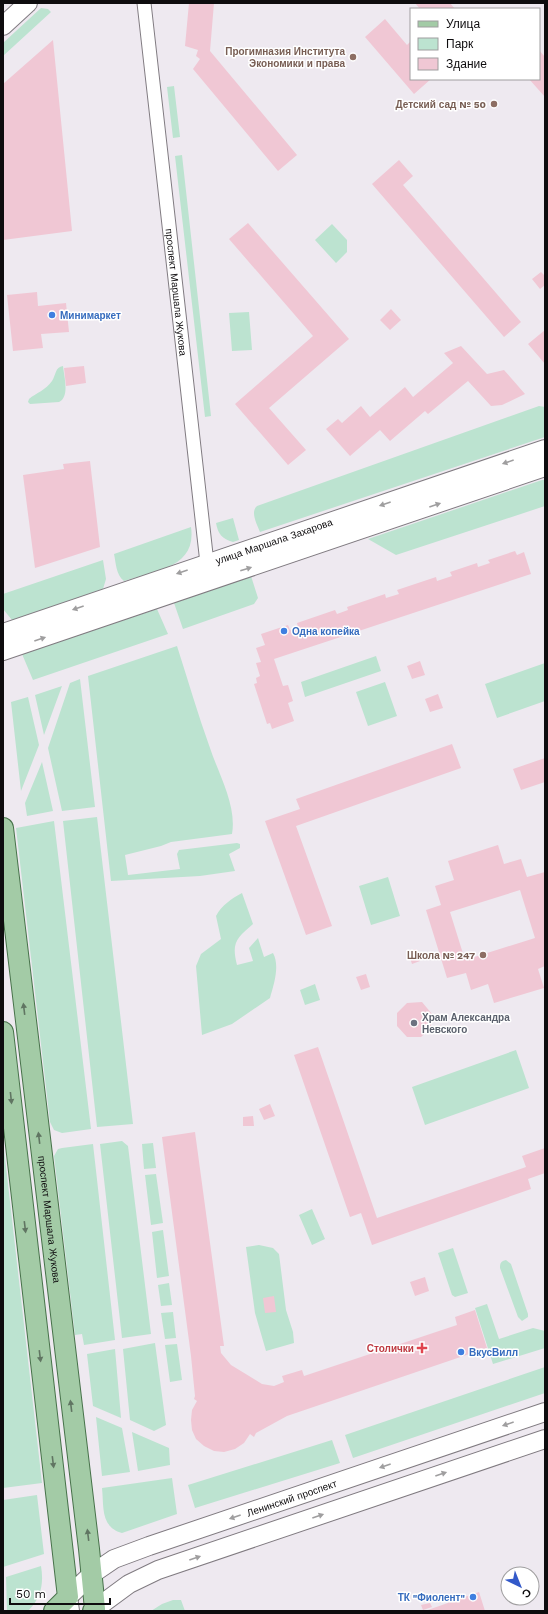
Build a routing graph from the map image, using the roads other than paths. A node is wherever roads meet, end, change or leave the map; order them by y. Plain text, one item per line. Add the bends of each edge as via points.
1 (28, 3) edge
2 (144, 3) edge
3 (3, 26) edge
4 (545, 449) edge
5 (545, 467) edge
6 (208, 573) junction
7 (3, 633) edge
8 (3, 651) edge
9 (3, 828) edge
10 (3, 1032) edge
11 (545, 1412) edge
12 (545, 1439) edge
13 (92, 1574) junction
14 (69, 1604) edge
15 (94, 1610) edge
16 (54, 1611) edge

1 - 3 street
2 - 6 street, проспект Маршала Жукова
4 -> 6 street, улица Маршала Захарова
6 -> 5 street, улица Маршала Захарова
6 -> 7 street, улица Маршала Захарова
8 -> 6 street, улица Маршала Захарова
13 -> 9 main road, проспект Маршала Жукова
10 -> 14 main road
11 -> 13 street, Ленинский проспект via 149,1546 114,1559
15 -> 12 street via 129,1584 158,1570
13 - 14 street, Ленинский проспект
13 - 15 main road, проспект Маршала Жукова
14 - 16 main road, Ленинский проспект

